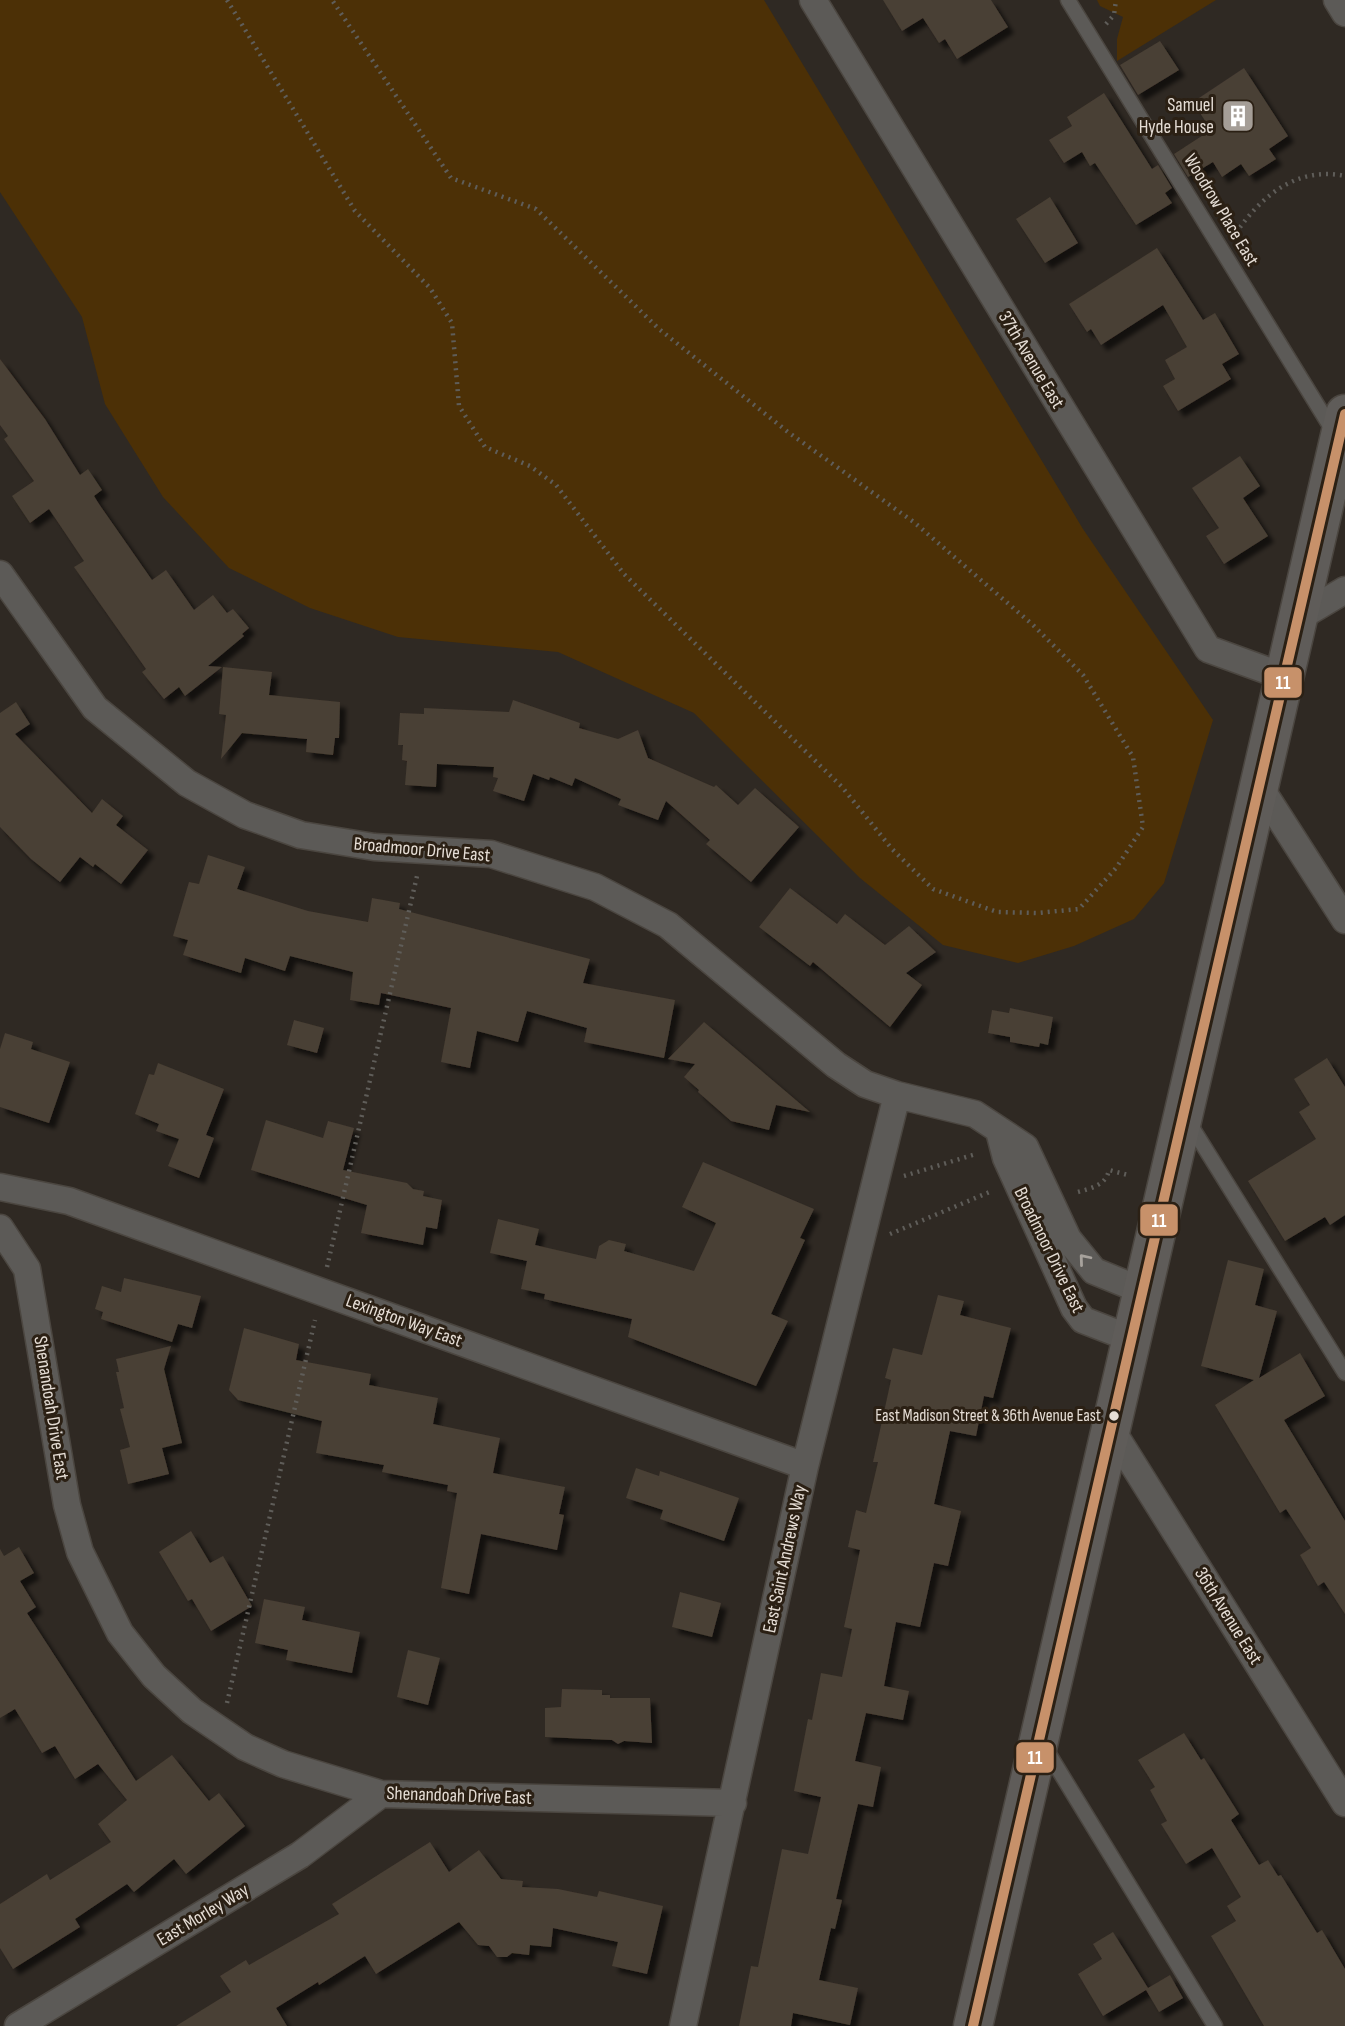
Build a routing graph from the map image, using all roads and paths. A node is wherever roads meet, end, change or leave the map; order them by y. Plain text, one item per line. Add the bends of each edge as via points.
1 (227, 0) edge
2 (331, 0) edge
3 (813, 0) edge
4 (1068, 0) edge
5 (1337, 0) edge
6 (1345, 13) edge
7 (1345, 176) edge
8 (1219, 245) junction
9 (1342, 428) edge
10 (0, 574) edge
11 (1345, 590) edge
12 (1298, 618) junction
13 (1284, 677) junction
14 (1258, 784) junction
15 (419, 868) dead end
16 (1345, 920) edge
17 (897, 1095) junction
18 (1184, 1114) junction
19 (992, 1141) junction
20 (1128, 1175) dead end
21 (895, 1178) dead end
22 (0, 1187) edge
23 (1000, 1187) dead end
24 (1067, 1195) dead end
25 (0, 1228) edge
26 (881, 1239) dead end
27 (326, 1274) dead end
28 (1143, 1291) junction
29 (319, 1309) dead end
30 (1132, 1339) junction
31 (1345, 1373) edge
32 (1111, 1429) junction
33 (805, 1466) junction
34 (225, 1710) dead end
35 (1040, 1739) junction
36 (381, 1794) junction
37 (733, 1803) junction
38 (1345, 1803) edge
39 (18, 2026) edge
40 (683, 2026) edge
41 (974, 2026) edge
42 (1215, 2026) edge

1 - 2 path via 355,212 430,288 452,323 459,406 485,447 530,466 555,485 624,574 842,787 891,849 933,889 997,912 1079,909 1116,868 1143,827 1133,757 1083,675 1033,625 915,523 788,432 659,329 536,209 451,178
3 - 13 street, 37th Avenue East via 1208,649
4 - 8 lane, Woodrow Place East
5 - 6 street
7 - 8 path via 1332,173 1296,178 1269,194 1236,234
8 - 9 lane, Woodrow Place East
9 - 12 main road
10 - 17 street, Broadmoor Drive East via 95,708 187,783 245,815 301,835 374,847 491,854 595,887 668,925 836,1065 865,1084
11 - 12 street
12 - 13 main road
13 - 14 main road
14 - 16 street
14 - 18 main road
15 - 27 path
17 - 19 street, Broadmoor Drive East via 975,1114
17 - 33 street, East Saint Andrews Way
18 - 28 main road
18 - 31 lane
19 - 21 path
28 -> 19 street, Broadmoor Drive East via 1094,1271 1068,1239 1025,1147
19 - 30 street, Broadmoor Drive East via 1006,1158 1074,1308 1083,1320
20 - 24 path via 1109,1170 1099,1185
22 - 33 street, Lexington Way East via 69,1201
23 - 26 path
25 - 36 street, Shenandoah Drive East via 27,1269 67,1506 80,1552 120,1633 154,1676 213,1727 283,1764
28 - 30 main road
29 - 34 path
30 - 32 main road
32 - 35 main road
32 - 38 street, 36th Avenue East
33 - 37 street, East Saint Andrews Way
35 - 41 main road
35 - 42 lane
36 - 37 street, Shenandoah Drive East
36 - 39 street, East Morley Way via 300,1855
37 - 40 street, East Saint Andrews Way

